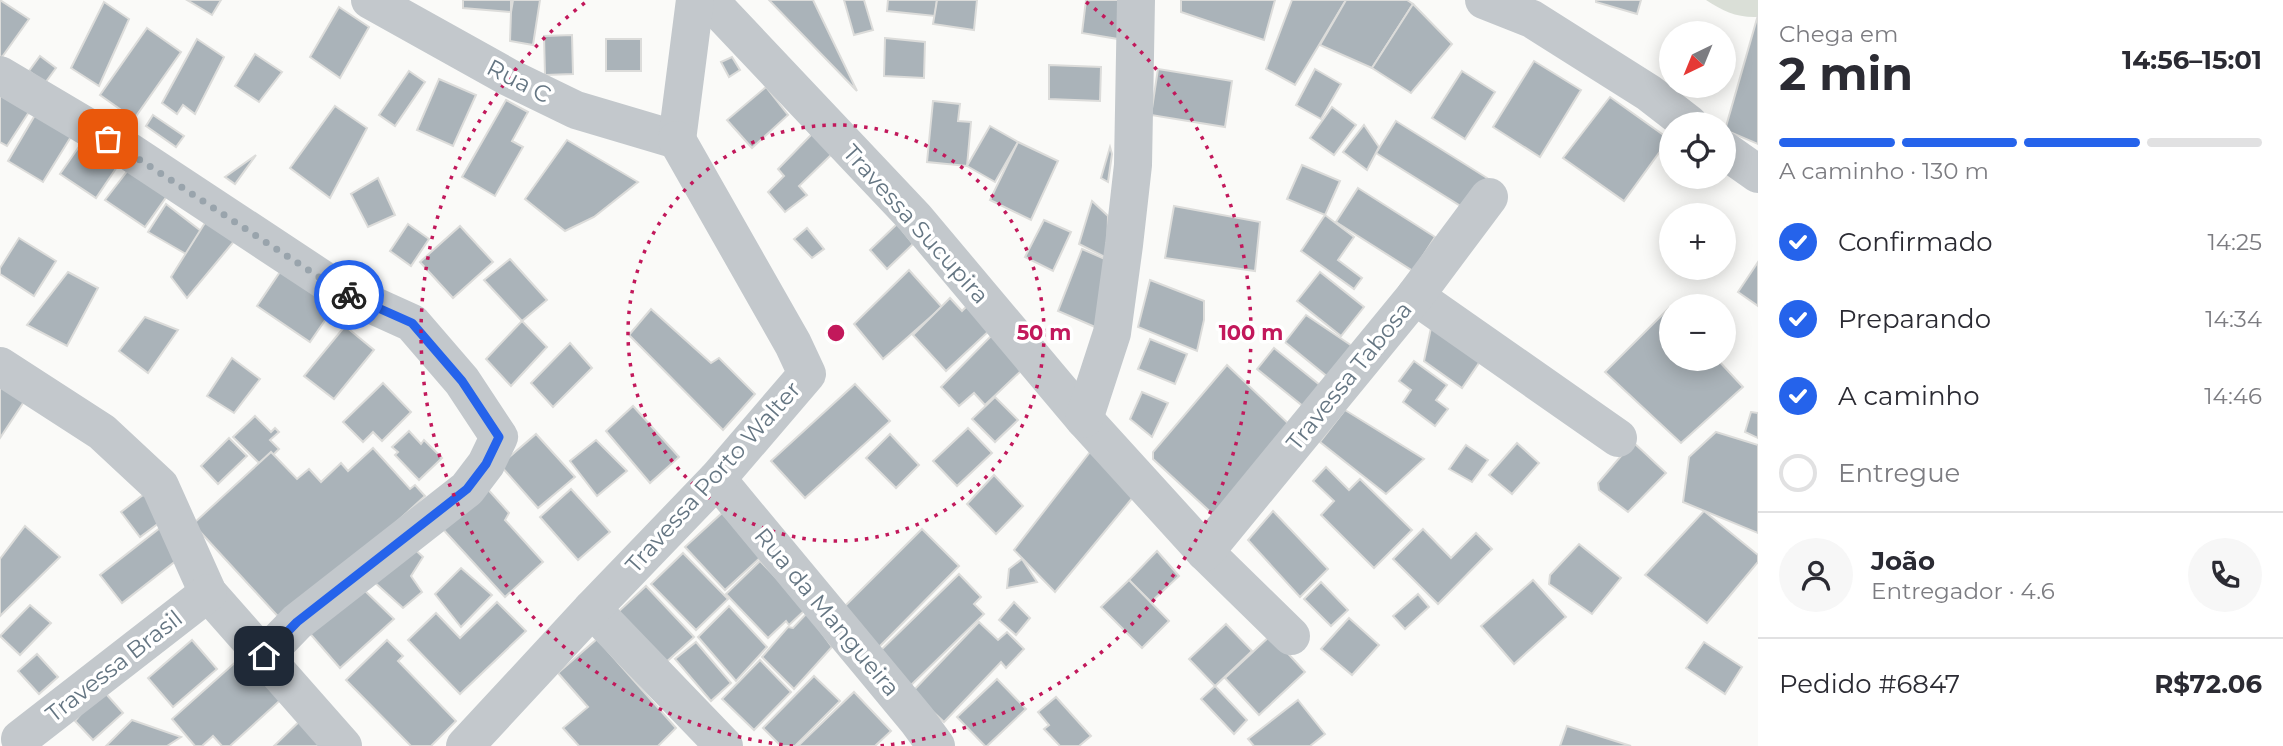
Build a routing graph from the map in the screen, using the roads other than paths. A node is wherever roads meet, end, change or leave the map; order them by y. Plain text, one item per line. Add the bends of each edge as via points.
1 (370, 0) edge
2 (695, 0) edge
3 (709, 0) edge
4 (1136, 0) edge
5 (1484, 0) edge
6 (0, 75) edge
7 (1673, 112) edge
8 (677, 140) junction
9 (1736, 158) edge
10 (1758, 174) edge
11 (1489, 197) dead end
12 (1415, 296) junction
13 (0, 366) edge
14 (1084, 419) junction
15 (1618, 438) dead end
16 (717, 480) junction
17 (1205, 552) junction
18 (208, 593) junction
19 (592, 609) junction
20 (1291, 636) dead end
21 (264, 656) junction
22 (15, 735) edge
23 (343, 746) edge
24 (465, 746) edge
25 (723, 746) edge
26 (936, 746) edge

1 - 8 street, Rua C via 576,110
2 - 8 street
3 - 14 street, Travessa Sucupira via 915,218
4 - 14 street via 1133,165 1124,245 1112,334
5 - 7 street via 1532,19
6 - 21 street via 130,152 339,290 412,323 462,381 499,437 467,489 297,622
8 - 16 street, Travessa Porto Walter via 807,374
9 - 10 street
11 - 12 street, Travessa Tabosa
12 - 15 street
12 - 17 street, Travessa Tabosa
13 - 18 street via 102,432 160,486
14 - 17 street, Travessa Sucupira
16 - 19 street, Travessa Porto Walter
16 - 26 street, Rua da Mangueira
17 - 20 street, Travessa Sucupira
18 - 21 street
18 - 22 street, Travessa Brasil
19 - 24 street, Travessa Porto Walter
19 - 25 street
21 - 23 street

